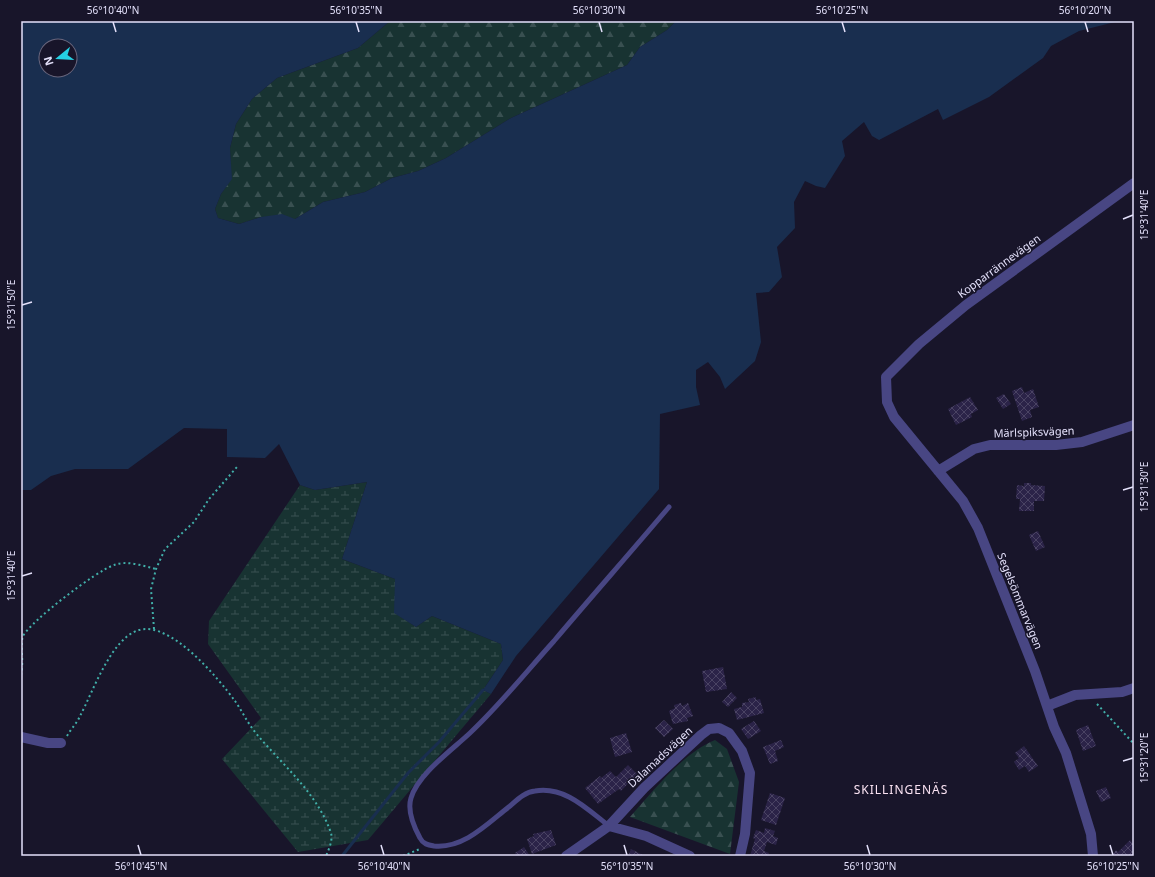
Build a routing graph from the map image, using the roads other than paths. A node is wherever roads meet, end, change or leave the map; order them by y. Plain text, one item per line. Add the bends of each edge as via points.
1 (1134, 183) edge
2 (886, 377) joint
3 (1134, 425) edge
4 (938, 471) junction
5 (670, 507) dead end
6 (1134, 688) edge
7 (1047, 706) junction
8 (21, 737) edge
9 (61, 743) road end
10 (609, 826) junction
11 (566, 856) edge
12 (690, 856) edge
13 (740, 856) edge
14 (1093, 856) edge

1 - 2 street, Kopparrännevägen via 966,305 919,344
2 - 4 street, Segelsömmarvägen via 886,402 894,417
3 - 4 street, Märlspiksvägen via 1082,442 1056,445 990,445 974,449
4 - 7 street, Segelsömmarvägen via 963,501 978,528
5 - 10 lane via 491,714 422,778 411,798 410,814 416,831 422,842 428,845 462,842 516,800 536,790 562,793
6 - 7 street via 1122,692 1075,695
7 - 14 street, Segelsömmarvägen via 1068,760 1091,834
8 - 9 street
10 - 11 street, Dalamadsvägen
10 - 12 street via 646,836
10 - 13 street, Dalamadsvägen via 644,788 701,735 709,729 719,728 729,733 742,751 750,773 745,834

